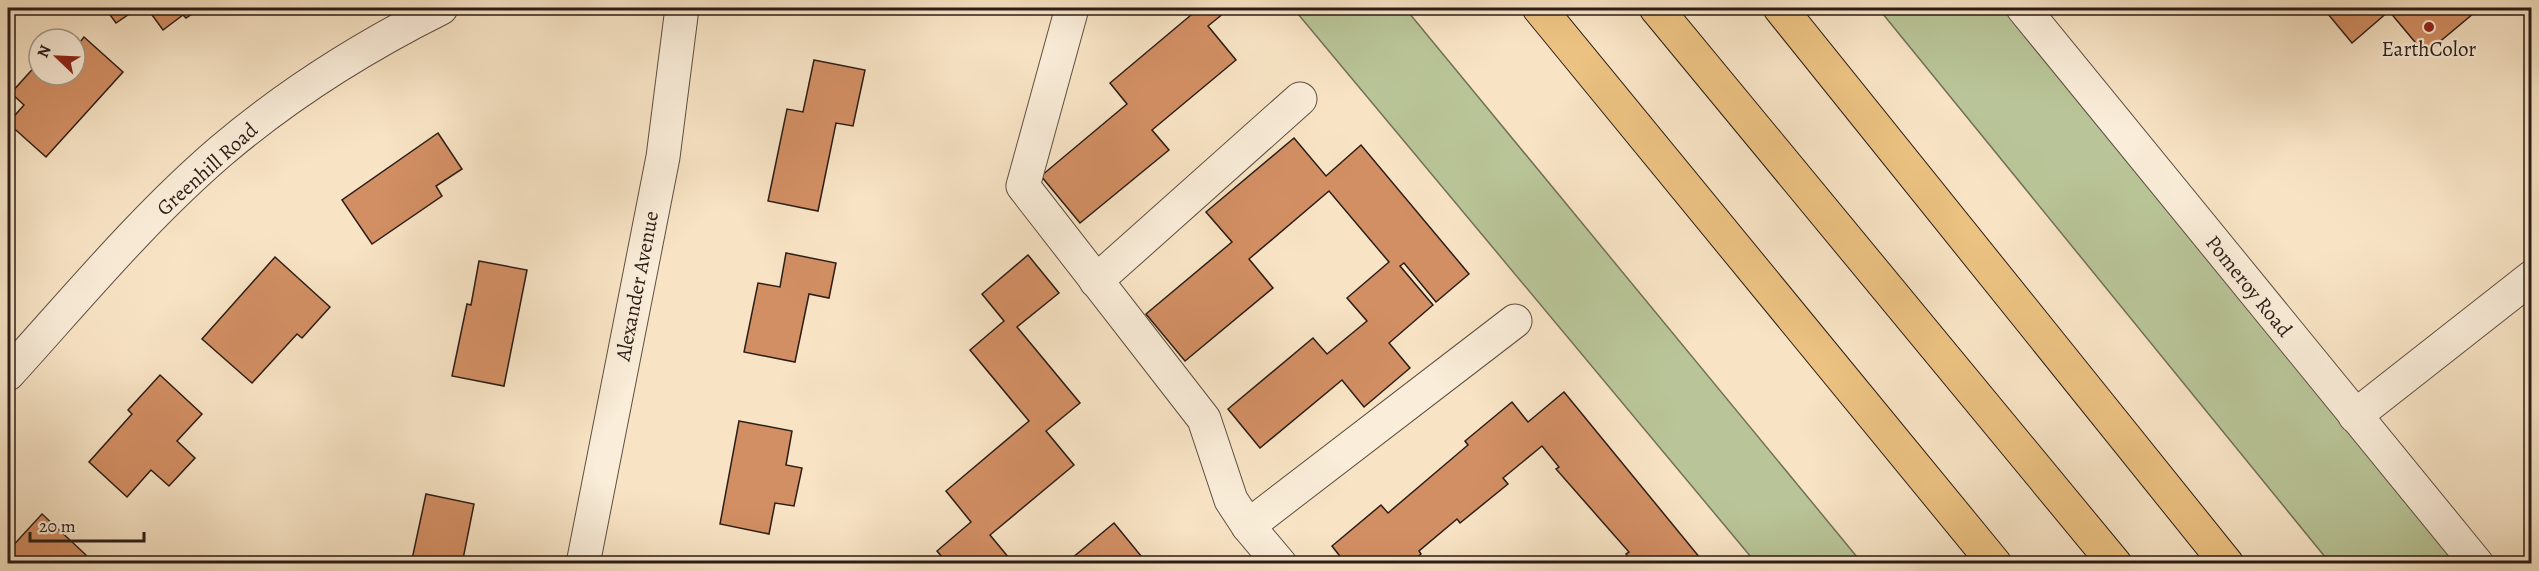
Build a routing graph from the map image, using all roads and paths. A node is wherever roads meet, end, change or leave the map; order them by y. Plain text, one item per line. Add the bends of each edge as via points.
1 (441, 8) edge
2 (682, 8) edge
3 (1072, 8) edge
4 (1539, 8) edge
5 (1656, 8) edge
6 (1780, 8) edge
7 (2023, 8) edge
8 (1300, 99) dead end
9 (2532, 277) edge
10 (1096, 281) junction
11 (1515, 321) dead end
12 (8, 374) edge
13 (2355, 416) junction
14 (1248, 526) junction
15 (584, 564) edge
16 (1280, 564) edge
17 (1995, 564) edge
18 (2115, 564) edge
19 (2227, 564) edge
20 (2477, 564) edge

1 - 12 street, Greenhill Road via 385,36 297,92 221,152 140,230
2 - 15 street, Alexander Avenue via 663,157
3 - 10 street via 1023,186
4 - 17 highway
5 - 18 highway
6 - 19 highway
7 - 13 street, Pomeroy Road
8 - 10 street
9 - 13 street
10 - 14 street via 1204,419 1232,500
11 - 14 street
13 - 20 street, Pomeroy Road
14 - 16 street

